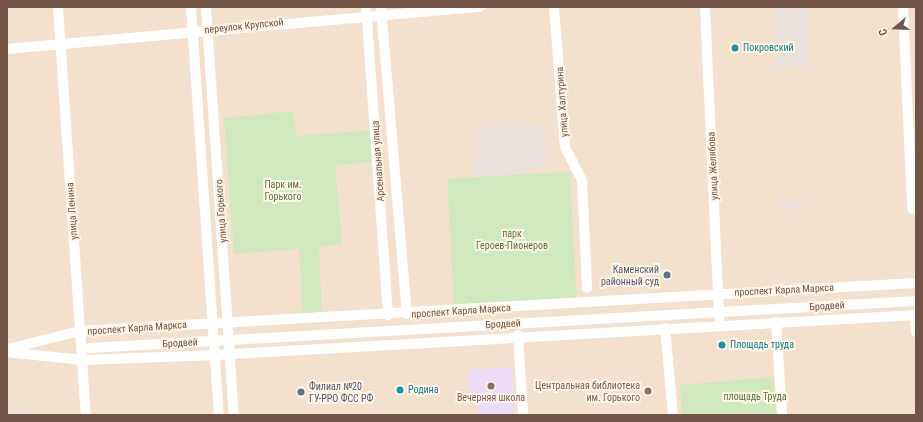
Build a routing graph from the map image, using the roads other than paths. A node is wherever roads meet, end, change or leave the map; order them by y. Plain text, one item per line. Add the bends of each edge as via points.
1 (58, 7) edge
2 (191, 7) edge
3 (206, 7) edge
4 (480, 7) edge
5 (554, 7) edge
6 (705, 7) edge
7 (903, 7) edge
8 (381, 10) edge
9 (367, 11) edge
10 (207, 30) junction
11 (193, 31) junction
12 (60, 43) junction
13 (7, 49) edge
14 (912, 209) dead end
15 (916, 283) edge
16 (587, 288) dead end
17 (717, 294) junction
18 (916, 301) edge
19 (718, 312) junction
20 (407, 314) junction
21 (388, 315) junction
22 (916, 315) edge
23 (228, 322) junction
24 (776, 322) junction
25 (214, 323) junction
26 (719, 325) junction
27 (665, 328) junction
28 (80, 332) junction
29 (916, 332) edge
30 (518, 335) junction
31 (230, 340) junction
32 (215, 341) junction
33 (90, 348) dead end
34 (7, 349) edge
35 (7, 352) edge
36 (230, 354) junction
37 (216, 355) junction
38 (82, 360) junction
39 (86, 415) edge
40 (219, 415) edge
41 (234, 415) edge
42 (523, 415) edge
43 (673, 415) edge
44 (782, 415) edge

1 - 12 street, улица Ленина
2 - 11 street, улица Горького
3 - 10 street, улица Горького
4 - 8 street, переулок Крупской
5 - 16 street, улица Халтурина via 565,147 582,180
6 - 17 street, улица Желябова
7 - 14 street
8 - 9 street, переулок Крупской
8 - 20 street, Арсенальная улица
9 - 10 street, переулок Крупской
9 - 21 street, Арсенальная улица
10 - 11 street, переулок Крупской
10 - 23 street, улица Горького
11 - 12 street, переулок Крупской
11 - 25 street, улица Горького
12 - 13 street, переулок Крупской
12 - 28 street, улица Ленина
15 - 17 street, проспект Карла Маркса
17 - 19 street, улица Желябова
17 - 20 street, проспект Карла Маркса
18 - 19 street, Бродвей
19 - 26 street, улица Желябова
19 - 31 street, Бродвей
20 - 21 street, проспект Карла Маркса
21 - 23 street, проспект Карла Маркса
22 - 24 street
22 - 29 street
23 - 25 street, проспект Карла Маркса
23 - 31 street, улица Горького
24 - 26 street
24 - 44 street
25 - 28 street, проспект Карла Маркса
25 - 32 street, улица Горького
26 - 27 street
27 - 30 street
27 - 43 street
28 - 34 street, проспект Карла Маркса
28 - 38 street, улица Ленина
30 - 36 street
30 - 42 street
31 - 32 street, Бродвей
31 - 36 street, улица Горького
32 - 33 street, Бродвей
32 - 37 street, улица Горького
35 - 38 street
36 - 37 street
36 - 41 street, улица Горького
37 - 38 street
37 - 40 street, улица Горького
38 - 39 street, улица Ленина

